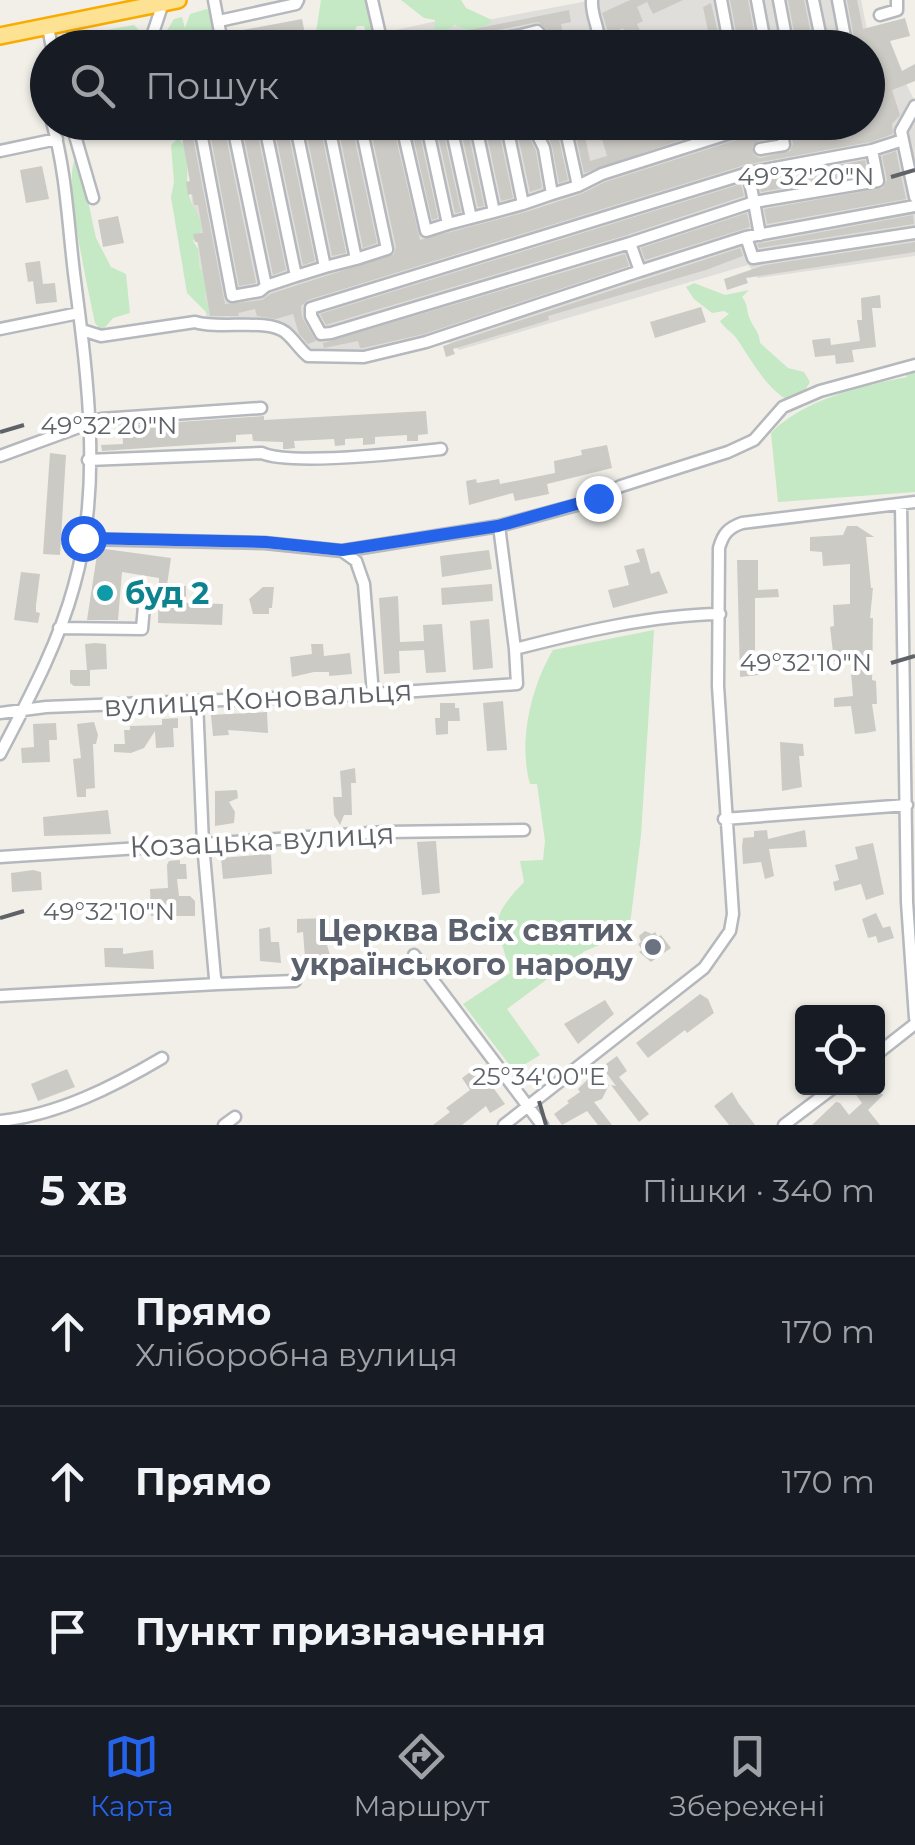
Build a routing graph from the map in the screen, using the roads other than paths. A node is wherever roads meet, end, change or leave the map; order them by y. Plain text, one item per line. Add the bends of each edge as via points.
1 (214, 0) edge
2 (252, 0) edge
3 (298, 0) edge
4 (372, 0) edge
5 (592, 0) edge
6 (721, 0) edge
7 (756, 0) edge
8 (779, 0) edge
9 (813, 0) edge
10 (838, 0) edge
11 (897, 0) edge
12 (171, 2) edge
13 (255, 14) junction
14 (880, 15) dead end
15 (219, 22) junction
16 (77, 30) edge
17 (157, 30) edge
18 (220, 30) edge
19 (380, 30) edge
20 (598, 30) edge
21 (727, 30) edge
22 (762, 30) edge
23 (785, 30) edge
24 (819, 30) edge
25 (844, 30) edge
26 (0, 36) edge
27 (30, 37) edge
28 (915, 106) edge
29 (47, 140) edge
30 (57, 140) edge
31 (76, 140) edge
32 (202, 140) edge
33 (236, 140) edge
34 (268, 140) edge
35 (300, 140) edge
36 (332, 140) edge
37 (364, 140) edge
38 (405, 140) edge
39 (430, 140) edge
40 (454, 140) edge
41 (478, 140) edge
42 (510, 140) edge
43 (539, 140) edge
44 (568, 140) edge
45 (708, 140) edge
46 (783, 140) edge
47 (903, 140) junction
48 (760, 148) dead end
49 (872, 150) junction
50 (0, 151) edge
51 (748, 174) junction
52 (578, 186) junction
53 (552, 194) junction
54 (915, 196) edge
55 (93, 198) dead end
56 (754, 202) junction
57 (522, 204) junction
58 (915, 206) edge
59 (494, 212) junction
60 (471, 218) junction
61 (448, 224) junction
62 (915, 233) edge
63 (760, 235) junction
64 (746, 238) junction
65 (630, 243) junction
66 (356, 258) junction
67 (325, 266) junction
68 (640, 272) junction
69 (296, 276) junction
70 (266, 286) junction
71 (79, 312) junction
72 (0, 329) edge
73 (82, 330) junction
74 (915, 364) edge
75 (261, 408) dead end
76 (88, 424) junction
77 (441, 449) dead end
78 (0, 456) edge
79 (88, 460) junction
80 (915, 502) edge
81 (901, 504) junction
82 (498, 526) junction
83 (83, 538) junction
84 (342, 550) junction
85 (144, 606) dead end
86 (720, 614) junction
87 (58, 628) junction
88 (514, 649) junction
89 (373, 694) junction
90 (197, 701) junction
91 (23, 710) junction
92 (0, 713) edge
93 (0, 754) edge
94 (907, 805) junction
95 (724, 819) junction
96 (524, 830) dead end
97 (203, 844) junction
98 (0, 857) edge
99 (414, 955) dead end
100 (295, 981) dead end
101 (218, 984) junction
102 (0, 996) edge
103 (915, 1021) edge
104 (885, 1047) edge
105 (162, 1058) dead end
106 (824, 1095) edge
107 (529, 1108) junction
108 (235, 1117) dead end
109 (0, 1121) edge
110 (224, 1125) edge
111 (504, 1125) edge
112 (542, 1125) edge
113 (784, 1125) edge

1 - 15 street
2 - 13 street
3 - 13 street
4 - 19 street
5 - 20 street
6 - 21 street
7 - 22 street
8 - 23 street
9 - 24 street
10 - 25 street
11 - 14 street via 897,10
12 - 16 highway
12 - 17 street
13 - 15 street
15 - 18 street
26 - 27 highway
28 - 47 street
29 - 50 street
30 - 71 street
31 - 55 street
32 - 70 street via 232,296
33 - 70 street
34 - 69 street
35 - 67 street
36 - 66 street
37 - 66 street via 387,249
38 - 61 street via 426,230
39 - 61 street
40 - 60 street
41 - 59 street
42 - 57 street
43 - 53 street
44 - 52 street
45 - 52 street
46 - 48 street via 784,145
47 - 49 street
47 - 54 street
49 - 51 street
49 - 56 street via 878,180
51 - 56 street
51 - 65 street via 311,308 311,316 321,334 331,333
52 - 53 street
53 - 57 street
56 - 63 street
56 - 65 street
57 - 59 street
58 - 63 street
59 - 60 street
60 - 61 street
62 - 64 street via 753,258
63 - 64 street
64 - 68 street
65 - 68 street
66 - 67 street
67 - 69 street
68 - 73 street via 364,358 308,356 284,331 253,325 195,322 101,336
69 - 70 street
71 - 72 street
71 - 73 street
73 - 76 street
74 - 82 street via 783,407 754,440 728,452
75 - 76 street
76 - 78 street
76 - 79 street
77 - 79 street
79 - 83 street
80 - 81 street
81 - 86 street via 730,528 719,548
81 - 94 street
82 - 84 street
82 - 88 street
83 - 84 street
83 - 87 street
84 - 89 street via 356,561 364,584
85 - 87 street via 142,629
86 - 88 street via 684,614
86 - 95 street
87 - 91 street
88 - 89 street, вулиця Коновальця via 517,684
89 - 90 street, вулиця Коновальця
90 - 91 street, вулиця Коновальця
90 - 97 street
91 - 92 street, вулиця Коновальця
91 - 93 street
94 - 95 street
94 - 103 street
95 - 107 street via 732,914 721,948
96 - 97 street, Козацька вулиця
97 - 98 street, Козацька вулиця
97 - 101 street
99 - 107 street
100 - 101 street
101 - 102 street
103 - 104 street
105 - 109 street via 40,1114
106 - 113 street
107 - 111 street
107 - 112 street
108 - 110 street

